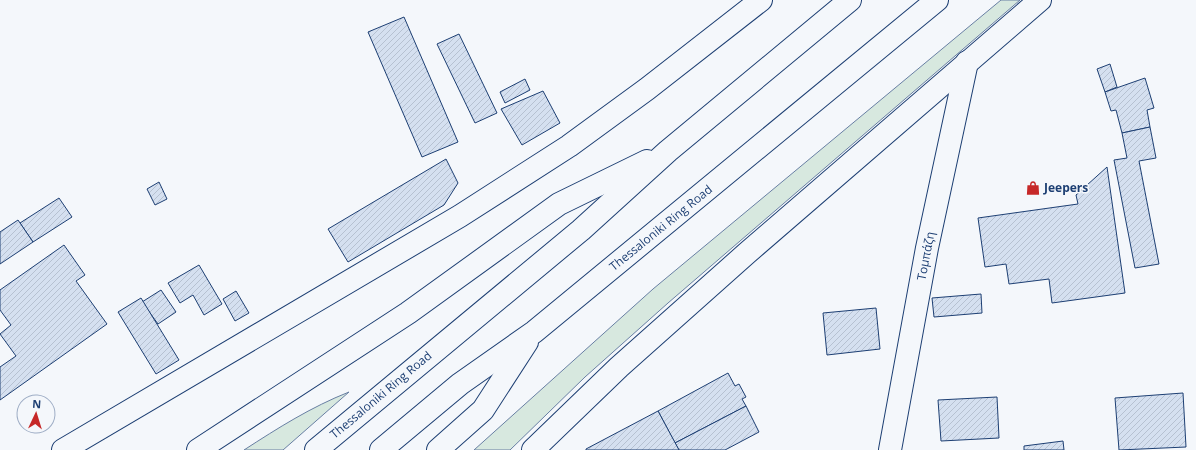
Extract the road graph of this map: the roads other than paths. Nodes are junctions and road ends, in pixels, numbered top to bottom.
1 (761, 0) edge
2 (850, 0) edge
3 (937, 0) edge
4 (1040, 0) edge
5 (967, 62) junction
6 (668, 151) junction
7 (534, 332) junction
8 (63, 450) edge
9 (198, 450) edge
10 (316, 450) edge
11 (381, 450) edge
12 (438, 450) edge
13 (533, 450) edge
14 (890, 450) edge

1 - 8 main road
2 - 6 main road, Thessaloniki Ring Road
3 - 7 main road, Thessaloniki Ring Road
4 - 5 main road
5 - 13 main road
5 - 14 main road, Τομπάζη
6 - 9 main road
6 - 10 main road, Thessaloniki Ring Road
7 - 11 main road, Thessaloniki Ring Road
7 - 12 main road

